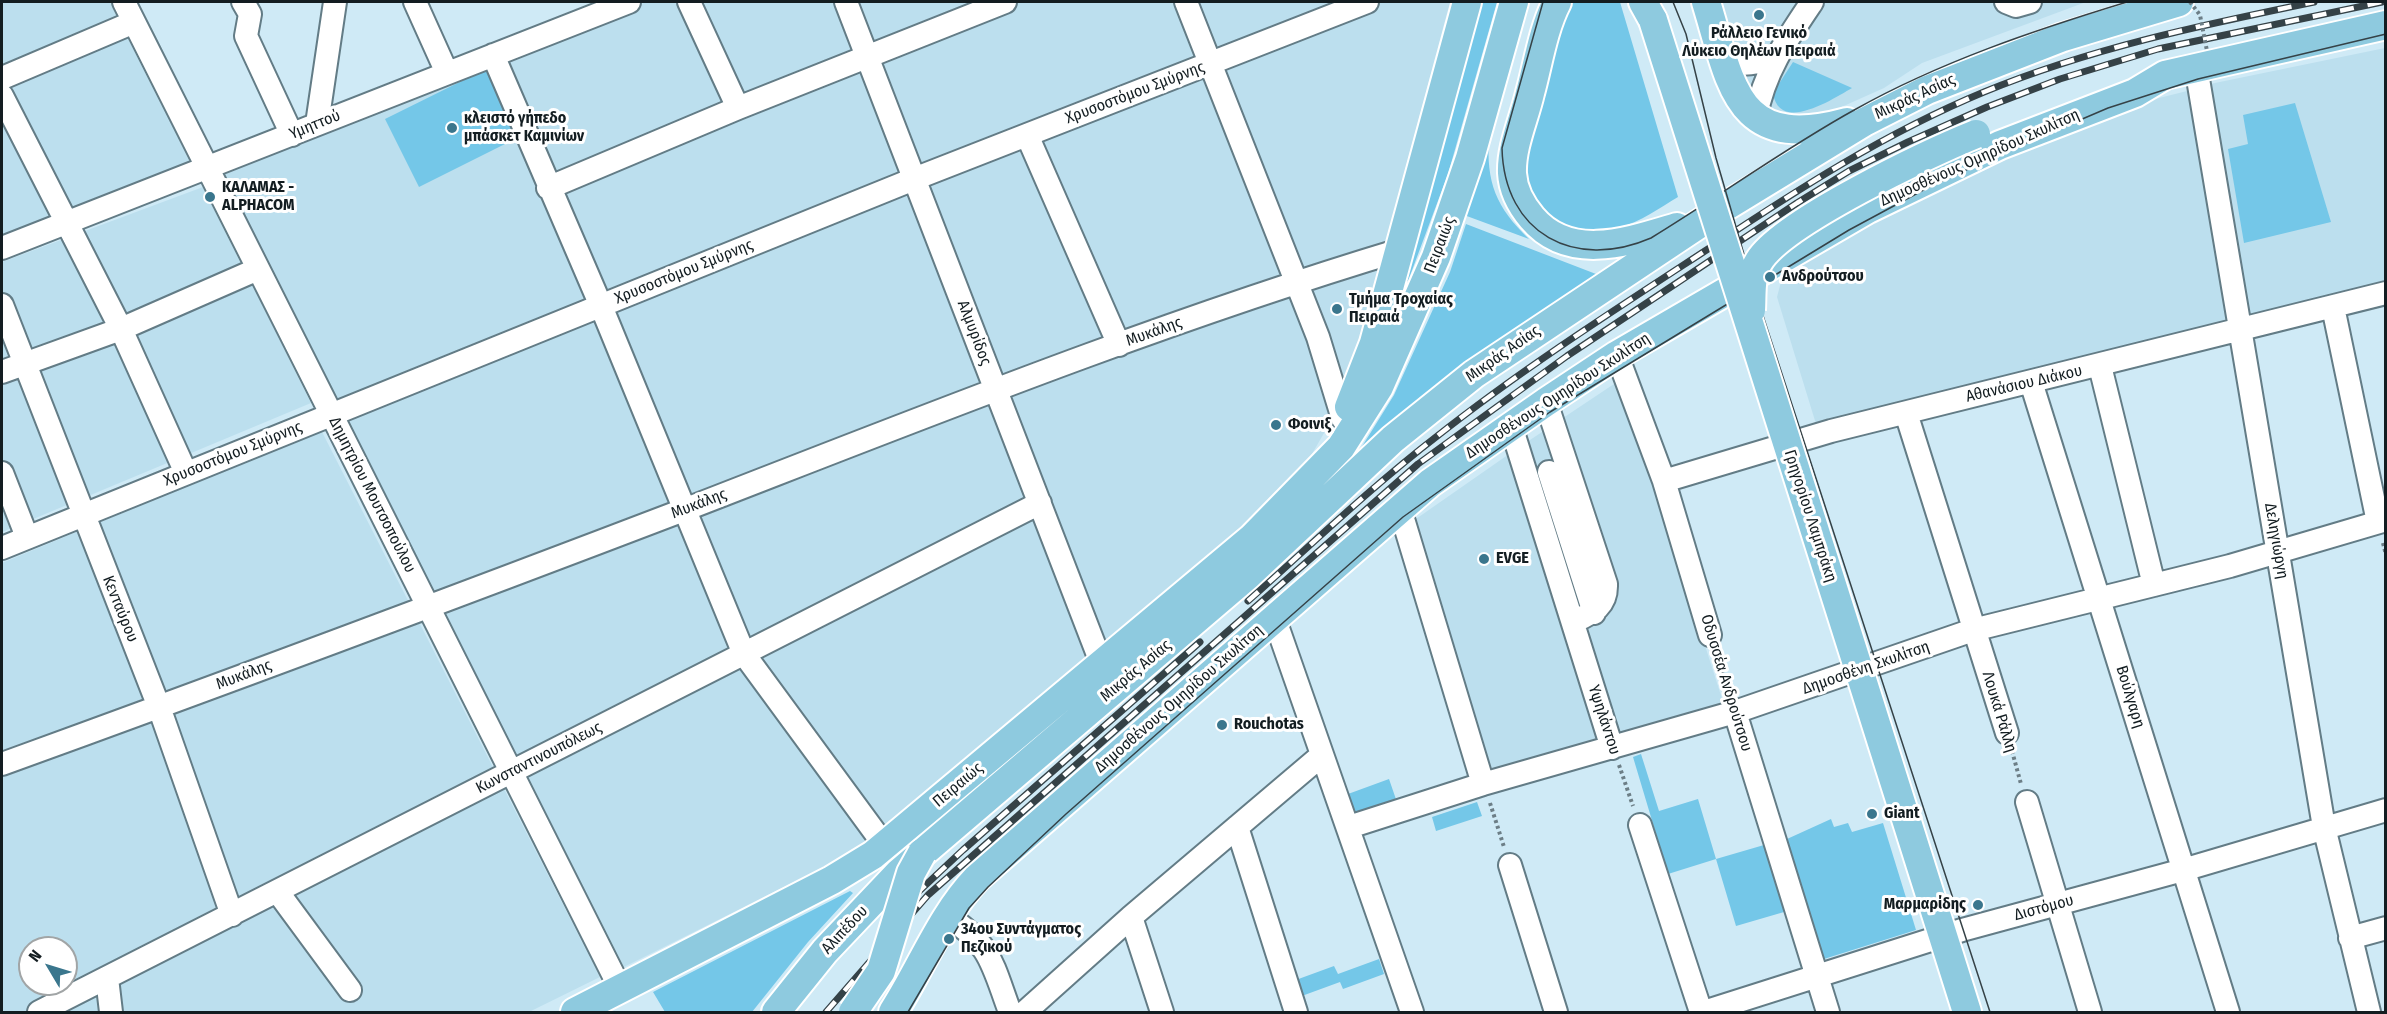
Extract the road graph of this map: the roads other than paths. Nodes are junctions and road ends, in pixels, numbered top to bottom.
1 (124, 2) edge
2 (243, 2) edge
3 (335, 2) edge
4 (415, 2) edge
5 (629, 2) edge
6 (689, 2) edge
7 (846, 2) edge
8 (1005, 2) edge
9 (1186, 2) edge
10 (1368, 2) edge
11 (1467, 2) edge
12 (1514, 2) edge
13 (1557, 2) edge
14 (1706, 2) edge
15 (1812, 2) edge
16 (2006, 2) edge
17 (2030, 2) edge
18 (2179, 2) edge
19 (1650, 8) edge
20 (134, 22) junction
21 (2385, 25) edge
22 (493, 55) junction
23 (1776, 56) junction
24 (867, 57) junction
25 (2201, 59) junction
26 (1724, 60) junction
27 (1211, 64) junction
28 (447, 73) junction
29 (2165, 75) junction
30 (2, 78) edge
31 (2, 96) edge
32 (738, 108) junction
33 (1890, 108) junction
34 (1756, 116) junction
35 (317, 124) junction
36 (292, 135) junction
37 (1027, 135) junction
38 (208, 168) junction
39 (914, 179) junction
40 (548, 188) junction
41 (1710, 216) junction
42 (67, 222) junction
43 (2, 248) edge
44 (1400, 250) junction
45 (258, 269) junction
46 (1297, 281) junction
47 (2385, 293) edge
48 (2, 305) edge
49 (601, 306) junction
50 (2332, 307) junction
51 (1750, 327) junction
52 (121, 329) junction
53 (2239, 331) junction
54 (1119, 345) junction
55 (1617, 355) junction
56 (25, 363) junction
57 (2100, 366) junction
58 (2, 372) edge
59 (2031, 382) junction
60 (995, 389) junction
61 (1546, 402) junction
62 (1906, 413) junction
63 (332, 415) junction
64 (1343, 419) junction
65 (1510, 426) junction
66 (1549, 472) dead end
67 (2, 473) edge
68 (186, 473) junction
69 (1664, 481) junction
70 (1297, 494) junction
71 (1040, 503) junction
72 (686, 509) junction
73 (1400, 509) junction
74 (82, 515) junction
75 (2382, 521) edge
76 (27, 537) junction
77 (2, 548) edge
78 (2277, 552) junction
79 (2154, 585) junction
80 (2099, 597) junction
81 (427, 605) junction
82 (1274, 617) junction
83 (1583, 617) junction
84 (1973, 630) junction
85 (1710, 635) road end
86 (744, 654) junction
87 (1102, 665) junction
88 (1859, 670) junction
89 (159, 707) junction
90 (1735, 712) junction
91 (2007, 733) road end
92 (1612, 748) junction
93 (1322, 755) junction
94 (2, 764) edge
95 (511, 772) junction
96 (1483, 784) junction
97 (2026, 802) road end
98 (2385, 810) edge
99 (1640, 825) road end
100 (1349, 826) junction
101 (1238, 827) junction
102 (2324, 827) junction
103 (885, 846) junction
104 (922, 853) junction
105 (1510, 865) road end
106 (2183, 870) junction
107 (277, 891) junction
108 (2057, 904) junction
109 (232, 915) junction
110 (946, 915) junction
111 (1131, 917) junction
112 (2385, 928) edge
113 (1943, 936) junction
114 (2350, 938) junction
115 (1816, 976) junction
116 (107, 978) junction
117 (620, 988) junction
118 (350, 990) dead end
119 (39, 1012) edge
120 (111, 1012) edge
121 (575, 1012) edge
122 (776, 1012) edge
123 (854, 1012) edge
124 (893, 1012) edge
125 (1010, 1012) edge
126 (1025, 1012) edge
127 (1162, 1012) edge
128 (1296, 1012) edge
129 (1412, 1012) edge
130 (1556, 1012) edge
131 (1702, 1012) edge
132 (1828, 1012) edge
133 (1967, 1012) edge
134 (2090, 1012) edge
135 (2228, 1012) edge
136 (2369, 1012) edge

1 - 20 street, Δημητρίου Μουτσοπούλου
2 - 36 street
3 - 35 street
4 - 28 street
5 - 22 street, Υμηττού
6 - 32 street
7 - 24 street, Αλμυρίδος
8 - 24 street
9 - 27 street
10 - 27 street, Χρυσοστόμου Σμύρνης
11 - 44 main road, Πειραιώς
12 - 70 main road, Πειραιώς
13 - 41 main road
14 - 26 main road
15 - 23 street
16 - 17 street
18 - 33 main road, Μικράς Ασίας
19 - 51 main road, Γρηγορίου Λαμπράκη, bridge
20 - 30 street
20 - 38 street, Δημητρίου Μουτσοπούλου
21 - 25 main road, Δημοσθένους Ομηρίδου Σκυλίτση
22 - 28 street, Υμηττού
22 - 40 street
23 - 26 street
23 - 34 street
24 - 32 street
24 - 39 street, Αλμυρίδος
25 - 29 main road, Δημοσθένους Ομηρίδου Σκυλίτση
25 - 53 street, Δεληγιώργη
26 - 34 main road
27 - 37 street, Χρυσοστόμου Σμύρνης
27 - 46 street
28 - 35 street, Υμηττού
29 - 51 main road, bridge
29 - 55 main road, Δημοσθένους Ομηρίδου Σκυλίτση
31 - 42 street
32 - 40 street
33 - 34 main road
33 - 41 main road, Μικράς Ασίας
35 - 36 street, Υμηττού
36 - 38 street, Υμηττού
37 - 39 street, Χρυσοστόμου Σμύρνης
37 - 54 street
38 - 42 street, Υμηττού
38 - 45 street, Δημητρίου Μουτσοπούλου
39 - 49 street, Χρυσοστόμου Σμύρνης
39 - 60 street, Αλμυρίδος
40 - 49 street
41 - 104 main road, Μικράς Ασίας
42 - 43 street, Υμηττού
42 - 52 street
44 - 46 street, Μυκάλης
44 - 64 main road, Πειραιώς
45 - 52 street
45 - 63 street, Δημητρίου Μουτσοπούλου
46 - 54 street, Μυκάλης
46 - 64 street
47 - 50 street, Αθανάσιου Διάκου
48 - 56 street, Κενταύρου
49 - 63 street, Χρυσοστόμου Σμύρνης
49 - 72 street
50 - 53 street, Αθανάσιου Διάκου
50 - 75 street
51 - 88 main road, Γρηγορίου Λαμπράκη, bridge
52 - 56 street
52 - 68 street
53 - 57 street, Αθανάσιου Διάκου
53 - 78 street, Δεληγιώργη
54 - 60 street, Μυκάλης
55 - 61 main road, Δημοσθένους Ομηρίδου Σκυλίτση
55 - 69 street, Οδυσσέα Ανδρούτσου
56 - 58 street
56 - 74 street, Κενταύρου
57 - 59 street, Αθανάσιου Διάκου
57 - 79 street
59 - 62 street, Αθανάσιου Διάκου
59 - 80 street, Βούλγαρη
60 - 71 street, Αλμυρίδος
60 - 72 street, Μυκάλης
61 - 65 main road, Δημοσθένους Ομηρίδου Σκυλίτση
61 - 83 street
62 - 69 street, Αθανάσιου Διάκου
62 - 84 street, Λουκά Ράλλη
63 - 68 street, Χρυσοστόμου Σμύρνης
63 - 81 street, Δημητρίου Μουτσοπούλου
64 - 70 main road, Πειραιώς
65 - 73 main road, Δημοσθένους Ομηρίδου Σκυλίτση
65 - 83 street, Υψηλάντου
66 - 83 street
67 - 76 street
68 - 74 street, Χρυσοστόμου Σμύρνης
69 - 85 street, Οδυσσέα Ανδρούτσου
70 - 87 main road, Πειραιώς
71 - 86 street, Κωνσταντινουπόλεως
71 - 87 street, Αλμυρίδος
72 - 81 street, Μυκάλης
72 - 86 street
73 - 82 main road, Δημοσθένους Ομηρίδου Σκυλίτση
73 - 96 street
74 - 76 street, Χρυσοστόμου Σμύρνης
74 - 89 street, Κενταύρου
75 - 78 street, Δημοσθένη Σκυλίτση
76 - 77 street, Χρυσοστόμου Σμύρνης
78 - 79 street, Δημοσθένη Σκυλίτση
78 - 102 street, Δεληγιώργη
79 - 80 street, Δημοσθένη Σκυλίτση
80 - 84 street, Δημοσθένη Σκυλίτση
80 - 106 street, Βούλγαρη
81 - 89 street, Μυκάλης
81 - 95 street, Δημητρίου Μουτσοπούλου
82 - 93 street
82 - 110 main road, Δημοσθένους Ομηρίδου Σκυλίτση
83 - 92 street, Υψηλάντου
84 - 88 street, Δημοσθένη Σκυλίτση
84 - 91 street, Λουκά Ράλλη
86 - 95 street, Κωνσταντινουπόλεως
86 - 103 street
87 - 103 main road, Πειραιώς
88 - 90 street, Δημοσθένη Σκυλίτση
88 - 113 main road, Γρηγορίου Λαμπράκη
89 - 94 street, Μυκάλης
89 - 109 street, Κενταύρου
90 - 92 street, Δημοσθένη Σκυλίτση
90 - 115 street, Οδυσσέα Ανδρούτσου
92 - 96 street, Δημοσθένη Σκυλίτση
93 - 100 street
93 - 101 street
95 - 107 street, Κωνσταντινουπόλεως
95 - 117 street, Δημητρίου Μουτσοπούλου
96 - 100 street, Δημοσθένη Σκυλίτση
97 - 108 street
98 - 102 street, Διστόμου
99 - 131 street
100 - 129 street
101 - 111 street
101 - 128 street
102 - 106 street, Διστόμου
102 - 114 street, Δεληγιώργη
103 - 117 main road, Πειραιώς
104 - 122 main road, Αλιπέδου, bridge
104 - 123 main road, bridge
105 - 130 street
106 - 108 street, Διστόμου
106 - 135 street, Βούλγαρη
107 - 109 street, Κωνσταντινουπόλεως
107 - 118 street
108 - 113 street, Διστόμου
108 - 134 street
109 - 116 street, Κωνσταντινουπόλεως
110 - 124 main road, Δημοσθένους Ομηρίδου Σκυλίτση
110 - 125 street
111 - 126 street
111 - 127 street
112 - 114 street
113 - 115 street, Διστόμου
113 - 133 main road, Γρηγορίου Λαμπράκη
114 - 136 street, Δεληγιώργη
115 - 131 street, Διστόμου
115 - 132 street, Οδυσσέα Ανδρούτσου
116 - 119 street, Κωνσταντινουπόλεως
116 - 120 street
117 - 121 main road, Πειραιώς

